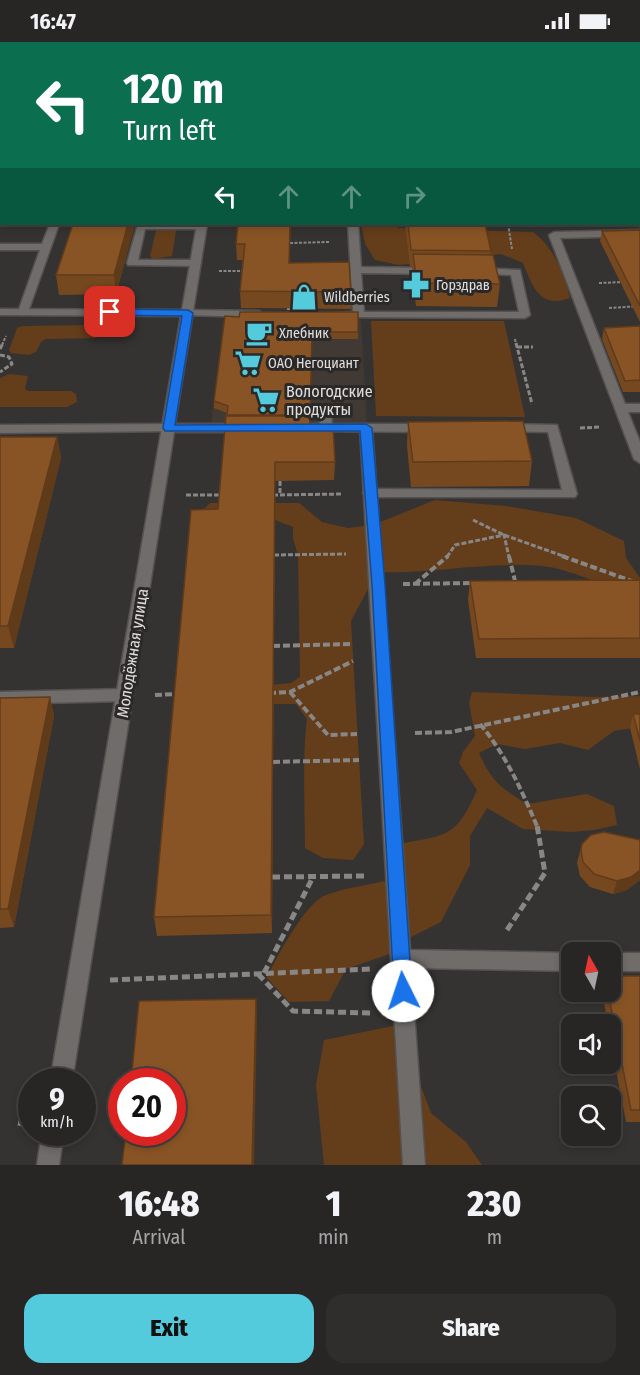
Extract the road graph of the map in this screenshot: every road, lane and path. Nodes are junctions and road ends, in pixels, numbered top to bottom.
1 (54, 225) edge
2 (202, 225) edge
3 (353, 225) edge
4 (410, 226) edge
5 (478, 226) edge
6 (625, 228) edge
7 (640, 233) edge
8 (554, 235) junction
9 (354, 242) junction
10 (290, 243) edge
11 (0, 247) edge
12 (46, 247) junction
13 (203, 267) junction
14 (356, 270) junction
15 (254, 271) edge
16 (439, 271) edge
17 (463, 271) edge
18 (287, 309) edge
19 (0, 312) edge
20 (23, 312) junction
21 (188, 313) junction
22 (276, 314) edge
23 (310, 314) joint
24 (358, 315) junction
25 (509, 315) junction
26 (533, 346) dead end
27 (517, 347) junction
28 (0, 355) edge
29 (0, 372) edge
30 (621, 408) junction
31 (640, 408) edge
32 (325, 409) dead end
33 (628, 427) junction
34 (169, 428) junction
35 (260, 428) edge
36 (304, 428) edge
37 (326, 428) junction
38 (366, 428) junction
39 (446, 428) edge
40 (492, 428) edge
41 (538, 428) junction
42 (553, 428) junction
43 (0, 429) edge
44 (640, 459) edge
45 (280, 481) edge
46 (370, 494) junction
47 (426, 494) junction
48 (158, 495) junction
49 (234, 495) edge
50 (268, 495) edge
51 (280, 495) junction
52 (504, 536) junction
53 (374, 554) junction
54 (274, 555) edge
55 (623, 578) junction
56 (482, 582) edge
57 (505, 582) edge
58 (516, 582) junction
59 (415, 584) junction
60 (640, 584) edge
61 (378, 585) junction
62 (626, 590) edge
63 (518, 591) edge
64 (273, 646) edge
65 (380, 646) junction
66 (290, 692) junction
67 (640, 692) edge
68 (268, 693) edge
69 (180, 694) edge
70 (125, 695) junction
71 (148, 695) dead end
72 (0, 698) edge
73 (480, 724) junction
74 (386, 734) junction
75 (388, 758) junction
76 (273, 762) edge
77 (396, 875) junction
78 (272, 877) edge
79 (313, 877) junction
80 (469, 961) junction
81 (561, 962) edge
82 (621, 962) edge
83 (640, 962) edge
84 (401, 964) junction
85 (261, 973) junction
86 (106, 980) dead end
87 (405, 1014) junction
88 (63, 1068) edge
89 (51, 1146) edge
90 (48, 1165) edge
91 (414, 1165) edge

1 - 12 street
2 - 13 street, Молодёжная улица
2 - 13 street
3 - 4 path
3 - 9 street
5 - 8 path
6 - 7 street
6 - 8 street
8 - 30 street
9 - 10 path
9 - 14 street
11 - 12 street
12 - 20 street
13 - 15 path
13 - 21 street, Молодёжная улица
14 - 16 street
14 - 24 street
17 - 25 street
18 - 23 path
19 - 20 street
20 - 21 street
21 - 22 street
21 - 34 street, Молодёжная улица
23 - 24 street
24 - 25 street
25 - 27 path
26 - 27 path
27 - 41 path
28 - 29 path
30 - 31 street
30 - 33 street
32 - 37 street
33 - 42 path
33 - 44 street
34 - 35 street
34 - 43 street
34 - 48 street, Молодёжная улица
36 - 37 street
37 - 38 street
38 - 39 street
38 - 46 street
40 - 41 street
41 - 42 street
42 - 47 street
45 - 51 path
46 - 47 street
46 - 51 path
46 - 53 street
47 - 52 path
48 - 49 path
48 - 70 street, Молодёжная улица
50 - 51 path
52 - 55 path
52 - 58 path
52 - 59 path
53 - 54 path
53 - 61 street
55 - 60 path
55 - 62 path
56 - 59 path
57 - 58 path
58 - 63 path
59 - 61 path
61 - 65 street
64 - 65 path
65 - 66 path
65 - 74 street
66 - 68 path
66 - 74 path
67 - 73 path
69 - 71 path
70 - 72 street
70 - 88 street, Молодёжная улица
73 - 74 path
73 - 80 path
74 - 75 street
75 - 76 path
75 - 77 street
77 - 79 path
77 - 84 street
78 - 79 path
79 - 85 path
80 - 81 street
80 - 84 street
82 - 83 street
84 - 85 path
84 - 87 street
85 - 86 path
85 - 87 path
87 - 91 street
89 - 90 street

